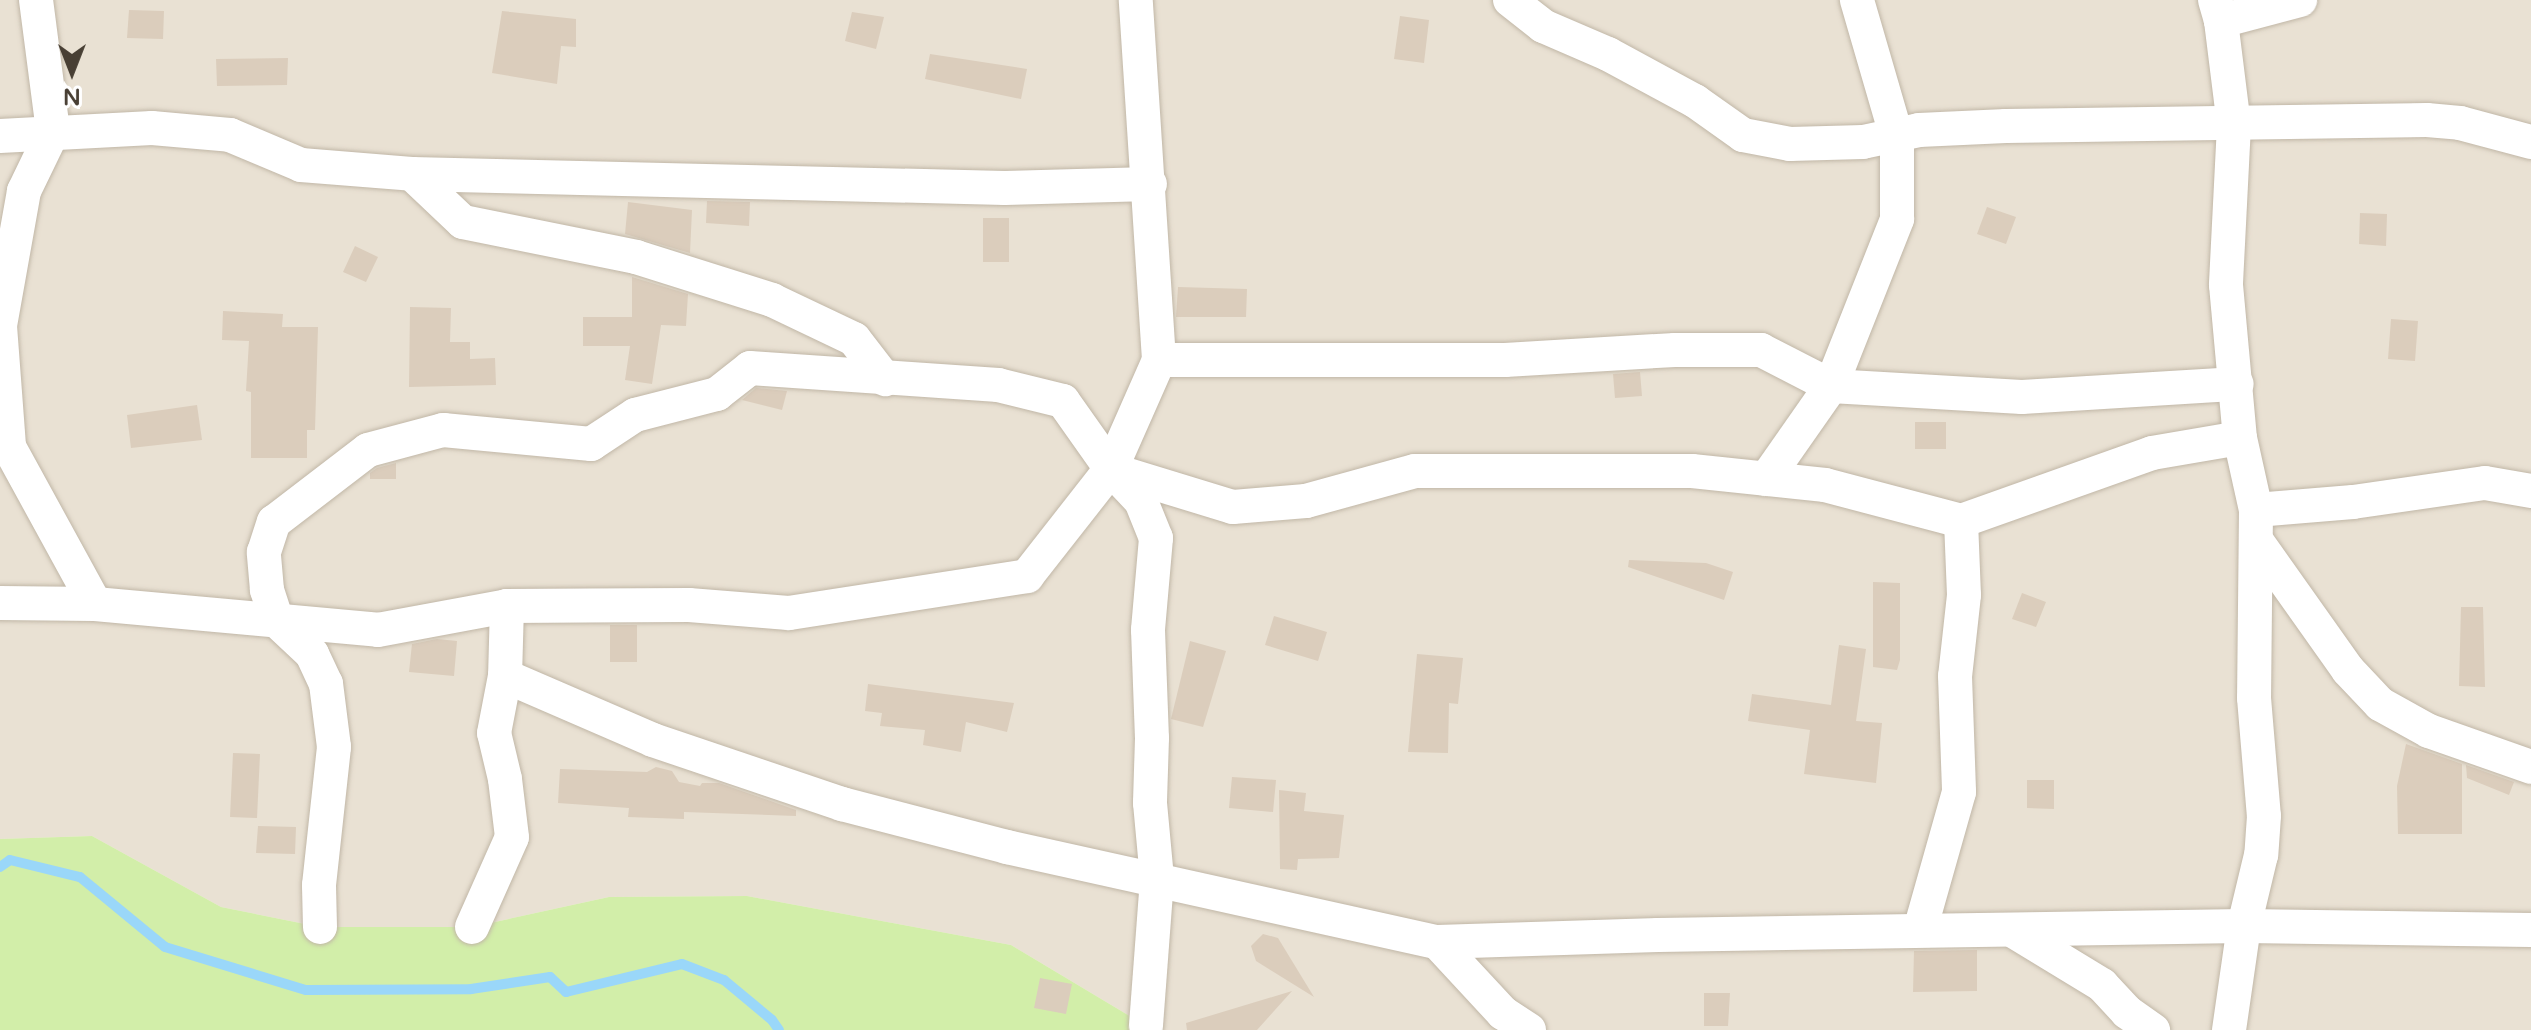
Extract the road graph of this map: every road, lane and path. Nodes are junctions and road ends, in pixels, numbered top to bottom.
1 (36, 0) edge
2 (1136, 0) edge
3 (1510, 0) edge
4 (1857, 0) edge
5 (2300, 0) edge
6 (2216, 6) edge
7 (2234, 125) junction
8 (53, 131) junction
9 (0, 136) edge
10 (1897, 138) junction
11 (2531, 142) edge
12 (412, 174) junction
13 (1150, 184) junction
14 (1159, 360) junction
15 (885, 379) junction
16 (2237, 384) junction
17 (1831, 386) junction
18 (2240, 438) junction
19 (1111, 469) junction
20 (1766, 479) junction
21 (2531, 491) edge
22 (1961, 521) junction
23 (2256, 525) junction
24 (0, 603) edge
25 (95, 604) junction
26 (507, 606) junction
27 (277, 621) junction
28 (505, 676) junction
29 (2531, 767) edge
30 (1157, 879) junction
31 (2244, 926) junction
32 (320, 927) dead end
33 (472, 927) dead end
34 (1920, 930) junction
35 (2011, 930) junction
36 (2531, 930) edge
37 (1437, 942) junction
38 (1146, 1026) dead end
39 (1529, 1030) edge
40 (2153, 1030) edge
41 (2229, 1030) edge

1 - 8 street
2 - 13 street
3 - 10 street
4 - 10 street
5 - 6 street
6 - 7 street
7 - 10 street
7 - 11 street
7 - 16 street
8 - 9 street
8 - 12 street
8 - 25 street
10 - 17 street
12 - 13 street
12 - 15 street
13 - 14 street
14 - 17 street
14 - 19 street
15 - 19 street
15 - 27 street
16 - 17 street
16 - 18 street
17 - 20 street
18 - 22 street
18 - 23 street
19 - 20 street
19 - 26 street
19 - 30 street
20 - 22 street
21 - 23 street
22 - 34 street
23 - 29 street
23 - 31 street
24 - 25 street
25 - 27 street
26 - 27 street
26 - 28 street
27 - 32 street
28 - 30 street
28 - 33 street
30 - 37 street
30 - 38 street
31 - 35 street
31 - 36 street
31 - 41 street
34 - 35 street
34 - 37 street
35 - 40 street
37 - 39 street

